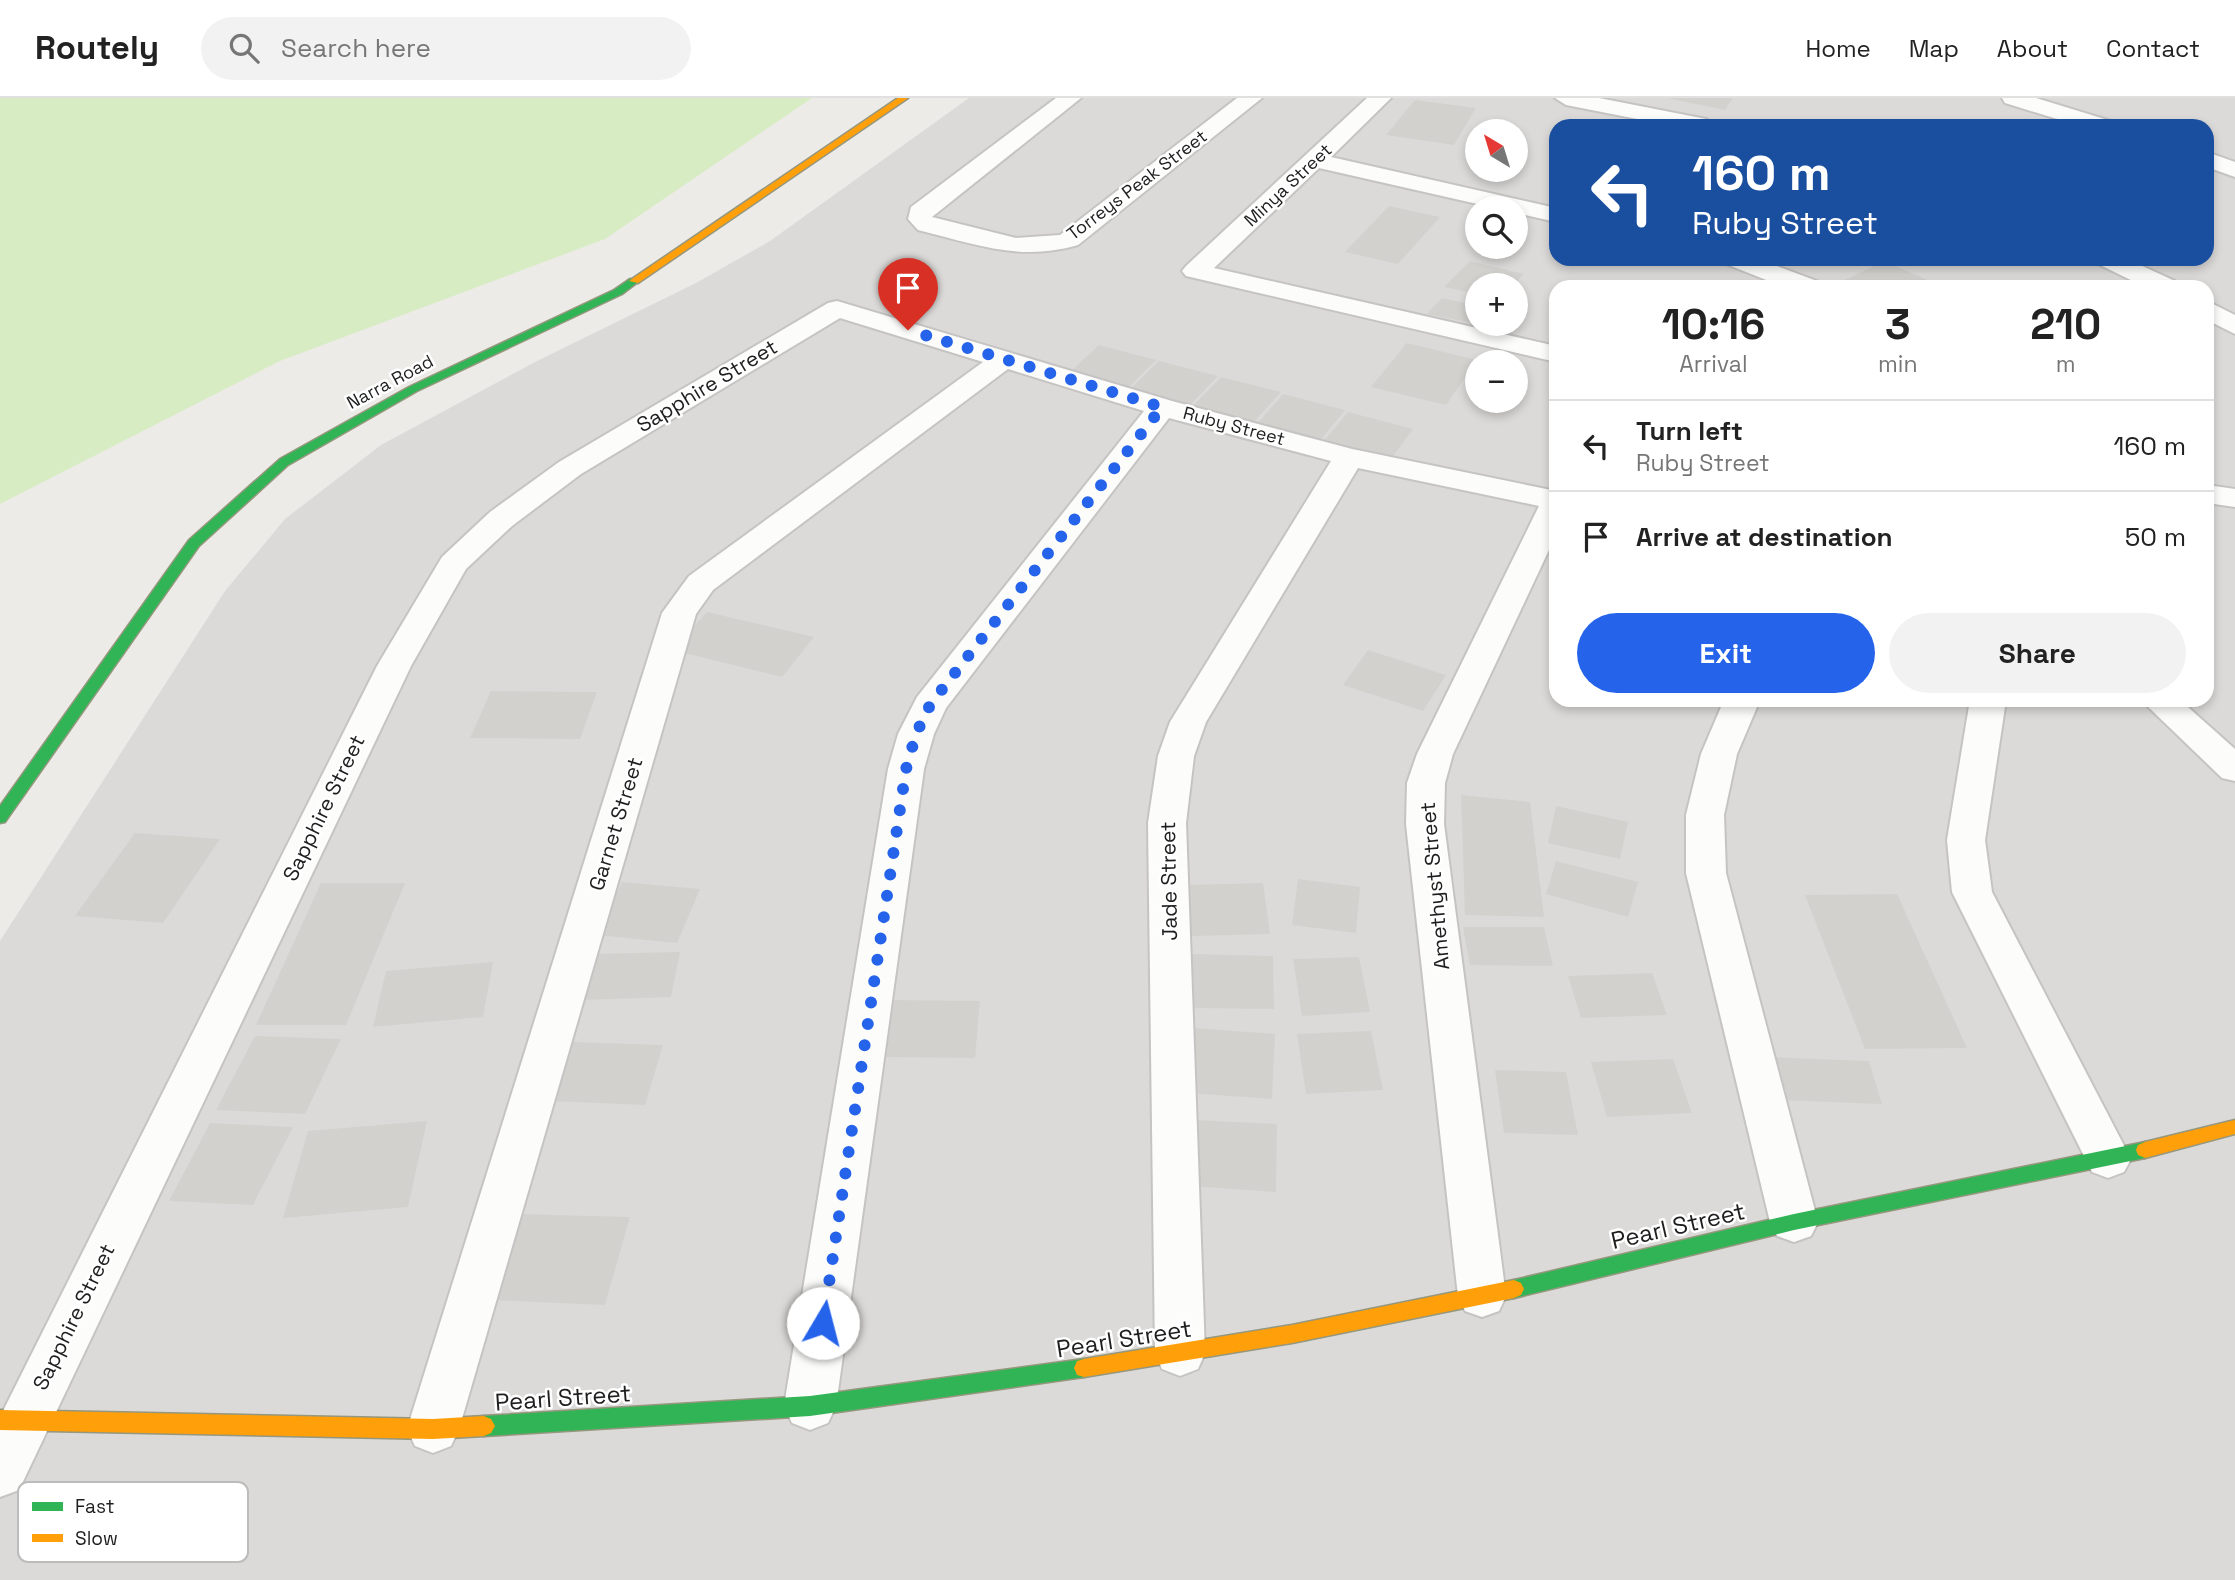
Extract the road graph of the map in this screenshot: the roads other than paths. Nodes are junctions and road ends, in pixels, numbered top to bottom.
1 (904, 98) edge
2 (1070, 98) edge
3 (1251, 98) edge
4 (1380, 98) edge
5 (1566, 98) edge
6 (2013, 98) edge
7 (1671, 119) edge
8 (2080, 119) edge
9 (1315, 160) junction
10 (2214, 162) edge
11 (2235, 170) edge
12 (1549, 213) edge
13 (1753, 266) edge
14 (2122, 266) edge
15 (1790, 280) edge
16 (2152, 280) edge
17 (837, 309) joint
18 (2214, 313) edge
19 (2235, 326) edge
20 (1549, 352) edge
21 (1003, 360) junction
22 (1162, 407) junction
23 (1349, 457) junction
24 (2214, 495) edge
25 (2235, 498) edge
26 (1549, 500) edge
27 (1549, 516) edge
28 (1739, 707) edge
29 (1987, 707) edge
30 (2167, 707) edge
31 (2235, 769) edge
32 (0, 818) edge
33 (2235, 1127) edge
34 (2108, 1159) junction
35 (1794, 1222) junction
36 (1482, 1296) junction
37 (1180, 1353) junction
38 (810, 1406) junction
39 (12, 1420) edge
40 (433, 1429) junction
41 (0, 1472) edge

1 - 32 street, Narra Road
2 - 3 street, Torreys Peak Street
4 - 9 street, Minya Street
5 - 7 street
6 - 8 street
9 - 12 street
9 - 20 street, Minya Street
10 - 11 street
13 - 15 street
14 - 16 street
17 - 21 street, Ruby Street
17 - 39 street, Sapphire Street
18 - 19 street
21 - 22 street, Ruby Street
21 - 40 street, Garnet Street
22 - 23 street, Ruby Street
22 - 38 street
23 - 26 street, Ruby Street
23 - 37 street, Jade Street
24 - 25 street
27 - 36 street, Amethyst Street
28 - 35 street
29 - 34 street
30 - 31 street
33 - 34 street, Pearl Street
34 - 35 street, Pearl Street
35 - 36 street, Pearl Street
36 - 37 street, Pearl Street
37 - 38 street, Pearl Street
38 - 40 street, Pearl Street
39 - 40 street, Pearl Street
39 - 41 street, Sapphire Street

